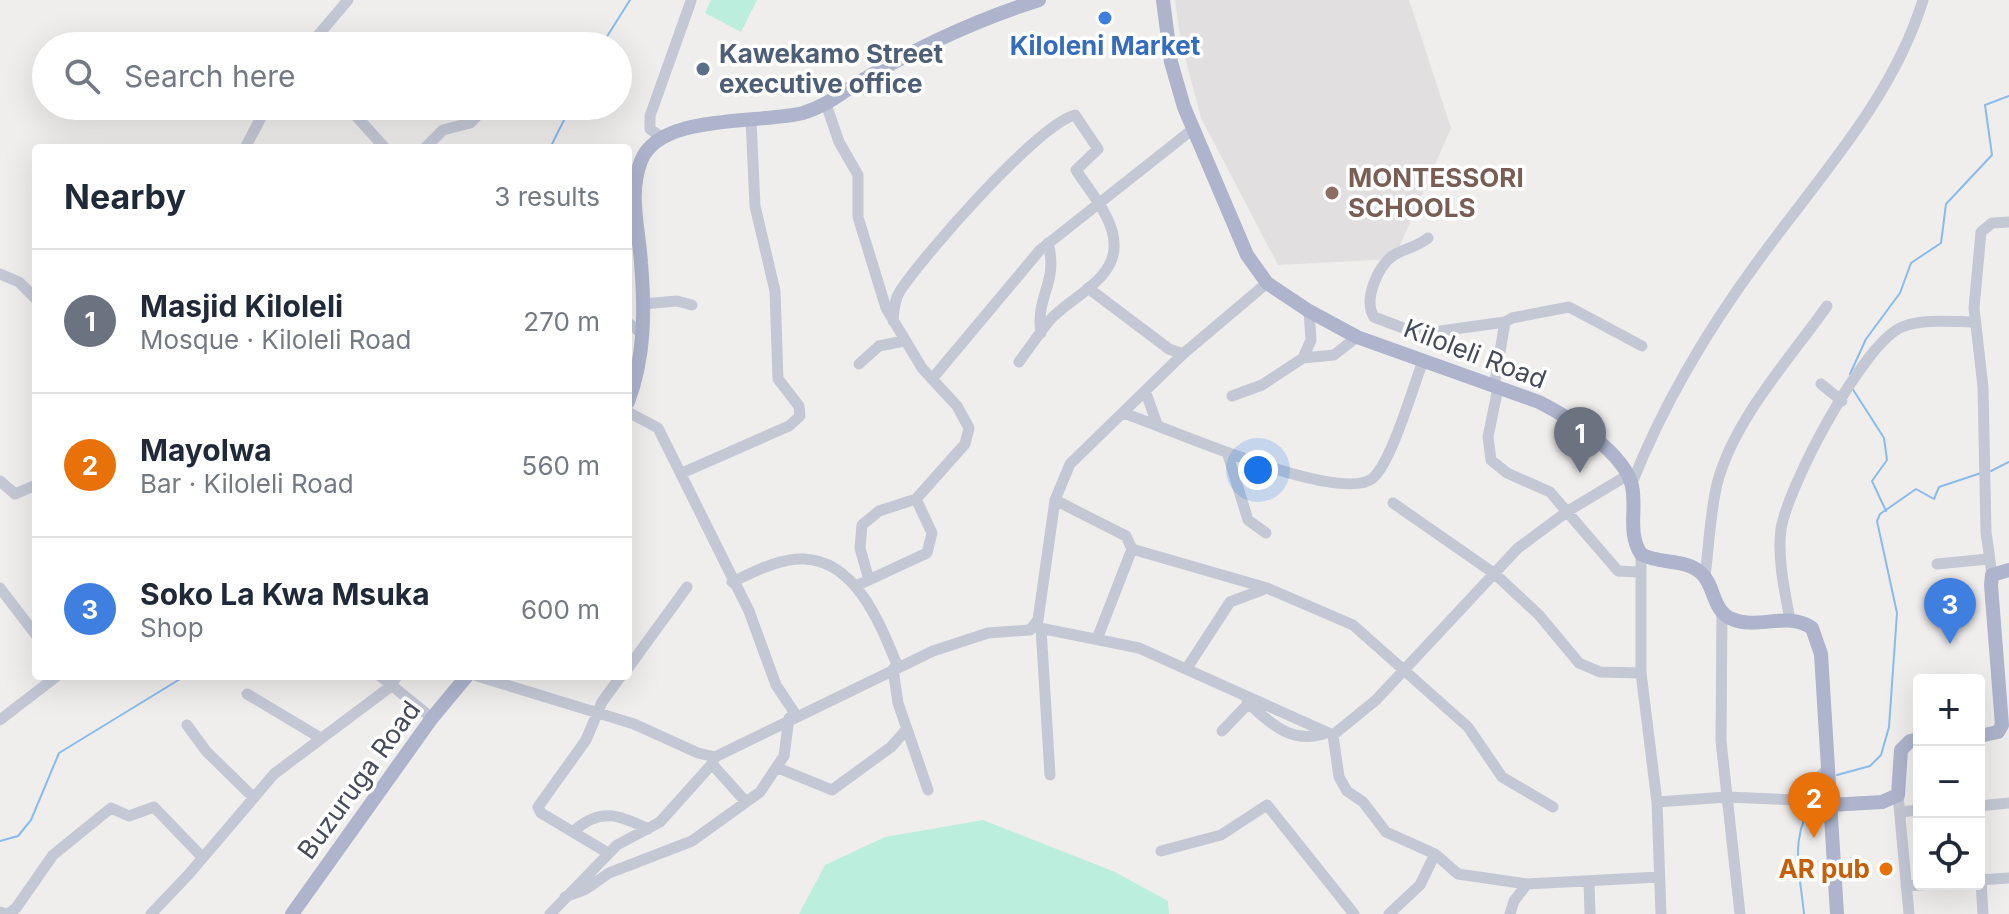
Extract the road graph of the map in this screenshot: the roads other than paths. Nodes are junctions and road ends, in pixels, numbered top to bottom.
1 (348, 0) edge
2 (1039, 0) edge
3 (1163, 0) edge
4 (1923, 0) edge
5 (691, 1) edge
6 (321, 32) edge
7 (826, 104) junction
8 (260, 120) edge
9 (360, 120) edge
10 (473, 120) edge
11 (751, 120) junction
12 (1193, 129) junction
13 (661, 137) junction
14 (247, 144) edge
15 (381, 144) edge
16 (429, 144) edge
17 (1100, 206) junction
18 (2009, 222) edge
19 (1428, 238) dead end
20 (1048, 243) junction
21 (0, 274) edge
22 (1267, 283) junction
23 (1088, 288) junction
24 (32, 295) edge
25 (643, 304) junction
26 (692, 305) dead end
27 (1827, 306) dead end
28 (1309, 311) junction
29 (893, 321) junction
30 (1505, 322) junction
31 (1975, 322) junction
32 (632, 326) edge
33 (1041, 333) junction
34 (643, 334) junction
35 (1357, 337) junction
36 (904, 341) junction
37 (1642, 346) dead end
38 (1183, 354) junction
39 (1303, 358) junction
40 (1423, 361) junction
41 (1019, 362) dead end
42 (859, 364) dead end
43 (932, 379) junction
44 (1821, 384) dead end
45 (1496, 387) junction
46 (632, 391) edge
47 (1146, 393) junction
48 (1232, 396) dead end
49 (1842, 401) junction
50 (1123, 413) junction
51 (632, 414) edge
52 (1157, 424) junction
53 (1228, 455) junction
54 (682, 473) junction
55 (1630, 479) junction
56 (0, 481) edge
57 (32, 487) edge
58 (916, 499) junction
59 (1055, 500) junction
60 (1393, 503) dead end
61 (1568, 511) junction
62 (1266, 533) dead end
63 (1132, 549) junction
64 (1641, 554) junction
65 (1988, 559) junction
66 (1937, 564) dead end
67 (2009, 570) edge
68 (1639, 572) junction
69 (1495, 574) junction
70 (1992, 575) junction
71 (1705, 576) junction
72 (732, 582) junction
73 (863, 583) junction
74 (687, 587) dead end
75 (0, 588) edge
76 (1267, 588) junction
77 (1722, 612) junction
78 (1790, 620) junction
79 (1038, 628) junction
80 (32, 630) edge
81 (1097, 639) junction
82 (632, 663) edge
83 (896, 668) junction
84 (1187, 668) junction
85 (1404, 670) junction
86 (1641, 673) junction
87 (52, 680) edge
88 (384, 680) edge
89 (394, 680) edge
90 (464, 680) edge
91 (490, 680) edge
92 (619, 680) edge
93 (390, 687) junction
94 (247, 694) dead end
95 (1244, 700) junction
96 (598, 713) junction
97 (793, 717) junction
98 (432, 718) junction
99 (0, 720) edge
100 (187, 725) dead end
101 (907, 729) junction
102 (1222, 731) dead end
103 (2004, 732) edge
104 (1329, 734) junction
105 (319, 737) junction
106 (1913, 740) edge
107 (714, 761) junction
108 (1829, 766) junction
109 (778, 768) junction
110 (1050, 775) dead end
111 (928, 790) dead end
112 (1898, 795) junction
113 (1727, 797) junction
114 (254, 798) junction
115 (746, 802) junction
116 (1657, 802) junction
117 (2009, 803) edge
118 (1830, 805) junction
119 (1985, 805) edge
120 (1553, 807) dead end
121 (1913, 811) edge
122 (1900, 812) junction
123 (648, 829) junction
124 (574, 831) junction
125 (613, 849) junction
126 (1161, 851) dead end
127 (1435, 854) junction
128 (202, 857) junction
129 (630, 864) junction
130 (1659, 877) junction
131 (2009, 878) edge
132 (1985, 880) edge
133 (1589, 883) junction
134 (1527, 884) junction
135 (1913, 885) edge
136 (1906, 886) junction
137 (1981, 890) edge
138 (565, 897) junction
139 (0, 912) edge
140 (151, 914) edge
141 (292, 914) edge
142 (550, 914) edge
143 (1354, 914) edge
144 (1389, 914) edge
145 (1510, 914) edge
146 (1590, 914) edge
147 (1661, 914) edge
148 (1740, 914) edge
149 (1837, 914) edge
150 (1909, 914) edge
151 (1983, 914) edge

1 - 6 street
2 - 7 main road
3 - 12 main road, Kiloleli Road
4 - 55 street
5 - 13 street
7 - 11 main road
7 - 29 street
8 - 14 street
9 - 15 street
10 - 16 street
11 - 13 main road
11 - 54 street
12 - 17 street
12 - 22 main road, Kiloleli Road
13 - 25 main road
17 - 20 street
17 - 23 street
17 - 29 street
18 - 31 street
19 - 30 street
20 - 33 street
20 - 43 street
21 - 24 street
22 - 28 main road, Kiloleli Road
22 - 38 street
23 - 33 street
23 - 38 street
25 - 26 street
25 - 34 main road
27 - 71 street
28 - 35 main road, Kiloleli Road
28 - 39 street
29 - 36 street
30 - 37 street
30 - 45 street
31 - 49 street
31 - 65 street
32 - 34 street
33 - 41 street
34 - 46 main road
35 - 39 street
35 - 40 main road, Kiloleli Road
36 - 42 street
36 - 43 street
38 - 47 street
39 - 48 street
40 - 45 main road, Kiloleli Road
40 - 53 street
43 - 58 street
44 - 49 street
45 - 55 main road, Kiloleli Road
45 - 61 street
47 - 50 street
47 - 52 street
49 - 78 street
50 - 52 street
50 - 59 street
51 - 54 street
52 - 53 street
53 - 62 street
54 - 72 street
55 - 61 street
55 - 64 main road
56 - 57 street
58 - 73 street
58 - 73 street
59 - 63 street
59 - 79 street
60 - 69 street
61 - 68 street
61 - 69 street
63 - 76 street
63 - 81 street
64 - 68 street
64 - 71 main road
65 - 66 street
65 - 70 street
67 - 70 main road
68 - 86 street
69 - 85 street
69 - 86 street
70 - 103 main road
71 - 77 main road
72 - 73 street
72 - 97 street
73 - 83 street
74 - 82 street
75 - 80 street
76 - 84 street
76 - 85 street
77 - 78 main road
77 - 113 street
78 - 108 main road
79 - 81 street
79 - 83 street
79 - 110 street
81 - 84 street
83 - 97 street
83 - 101 street
84 - 95 street
85 - 104 street
85 - 120 street
86 - 116 street
87 - 99 street
88 - 93 street
89 - 93 street
90 - 98 main road, Buzuruga Road
91 - 96 street
92 - 96 street
93 - 98 street
93 - 105 street
94 - 105 street
95 - 102 street
95 - 104 street
95 - 104 street
96 - 107 street
96 - 124 street
97 - 107 street
97 - 109 street
98 - 141 main road, Buzuruga Road
100 - 114 street
101 - 109 street
101 - 111 street
104 - 127 street
105 - 114 street
106 - 112 main road
107 - 115 street
107 - 123 street
108 - 113 street
108 - 118 main road
109 - 115 street
112 - 118 main road
112 - 122 street
113 - 116 street
113 - 148 street
114 - 128 street
115 - 129 street
116 - 130 street
117 - 119 street
118 - 149 main road
121 - 122 street
122 - 136 street
123 - 124 street
123 - 125 street
124 - 125 street
125 - 129 street
125 - 138 street
126 - 143 street
127 - 134 street
127 - 144 street
128 - 139 street
128 - 140 street
129 - 138 street
130 - 133 street
130 - 147 street
131 - 132 street
133 - 134 street
133 - 146 street
134 - 145 street
135 - 136 street
136 - 150 street
137 - 151 street
138 - 142 street

